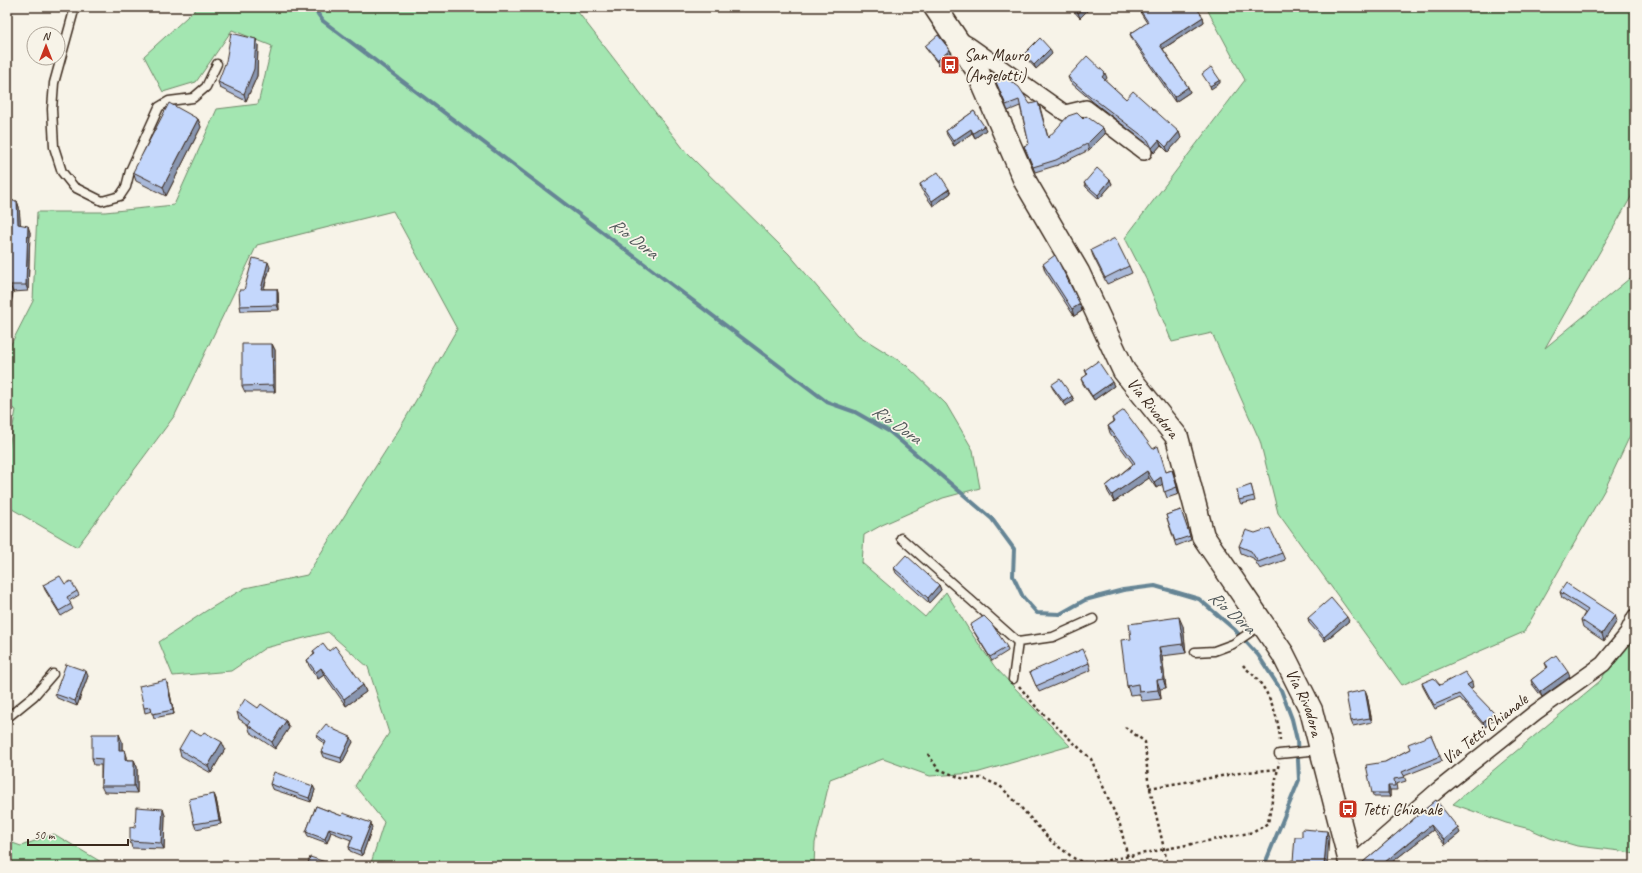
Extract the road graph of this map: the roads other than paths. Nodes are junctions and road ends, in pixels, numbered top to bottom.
1 (75, 7) edge
2 (935, 7) edge
3 (955, 38) junction
4 (217, 64) dead end
5 (1144, 152) dead end
6 (901, 538) dead end
7 (1635, 617) edge
8 (1093, 619) dead end
9 (1255, 629) junction
10 (1018, 642) junction
11 (1195, 652) dead end
12 (53, 674) dead end
13 (1013, 679) road end
14 (7, 718) edge
15 (1312, 750) junction
16 (1279, 754) road end
17 (1351, 866) edge

1 - 4 lane
2 - 3 street, Via Rivodora
3 - 5 street
3 - 9 street, Via Rivodora
6 - 10 lane
7 - 17 street, Via Tetti Chianale
8 - 10 lane
9 - 11 lane
9 - 15 street, Via Rivodora
10 - 13 lane
12 - 14 lane
15 - 16 lane
15 - 17 street, Via Rivodora

